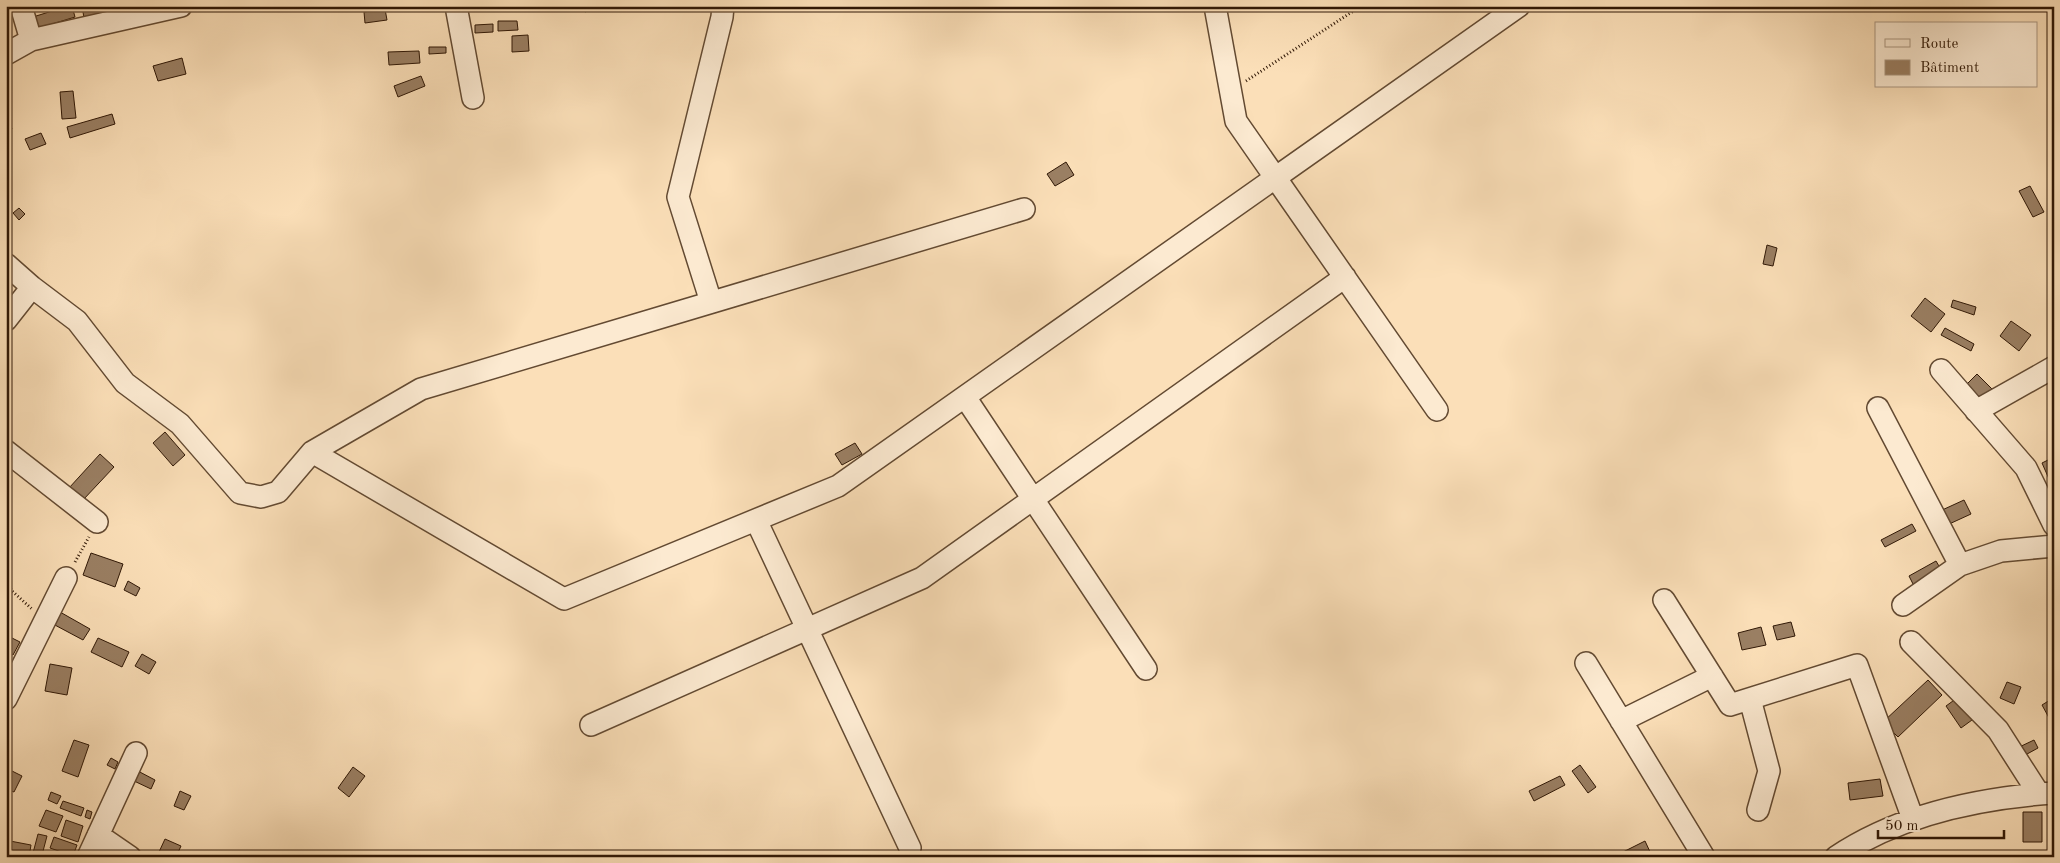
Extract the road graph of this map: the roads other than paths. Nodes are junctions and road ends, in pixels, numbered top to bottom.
1 (21, 6) edge
2 (181, 6) edge
3 (456, 6) edge
4 (722, 6) edge
5 (1215, 6) edge
6 (1519, 6) edge
7 (31, 40) junction
8 (6, 54) edge
9 (473, 98) dead end
10 (1276, 178) junction
11 (1024, 209) dead end
12 (6, 264) edge
13 (1345, 277) junction
14 (32, 287) junction
15 (711, 302) junction
16 (6, 320) edge
17 (2054, 367) edge
18 (1940, 370) dead end
19 (965, 397) junction
20 (1878, 408) dead end
21 (1437, 410) dead end
22 (1976, 411) junction
23 (6, 451) edge
24 (312, 452) junction
25 (1033, 499) junction
26 (756, 520) junction
27 (97, 522) road end
28 (2054, 525) edge
29 (2054, 546) edge
30 (1960, 565) junction
31 (66, 578) road end
32 (1664, 600) dead end
33 (1904, 604) dead end
34 (807, 630) junction
35 (1911, 642) dead end
36 (1586, 663) dead end
37 (1146, 669) dead end
38 (1712, 676) junction
39 (6, 699) edge
40 (1750, 699) junction
41 (1622, 721) junction
42 (591, 725) dead end
43 (136, 753) dead end
44 (2046, 793) edge
45 (1758, 810) dead end
46 (1913, 818) junction
47 (98, 836) junction
48 (910, 848) dead end
49 (88, 857) edge
50 (130, 857) edge
51 (1704, 857) edge
52 (1836, 857) edge

1 - 7 street
2 - 7 street
3 - 9 street
4 - 15 street
5 - 10 street
6 - 10 street
7 - 8 street
10 - 13 street
10 - 19 street
11 - 15 street
12 - 14 street
13 - 21 street
13 - 25 street
14 - 16 street
14 - 24 street
15 - 24 street
17 - 22 street
18 - 22 street
19 - 25 street
19 - 26 street
20 - 30 street
22 - 28 street
23 - 27 street
24 - 26 street
25 - 34 street
25 - 37 street
26 - 34 street
29 - 30 street
30 - 33 street
31 - 39 street
32 - 38 street
34 - 42 street
34 - 48 street
35 - 44 street
36 - 41 street
38 - 40 street
38 - 41 street
40 - 45 street
40 - 46 street
41 - 51 street
43 - 47 street
44 - 46 street
46 - 52 street
47 - 49 street
47 - 50 street

